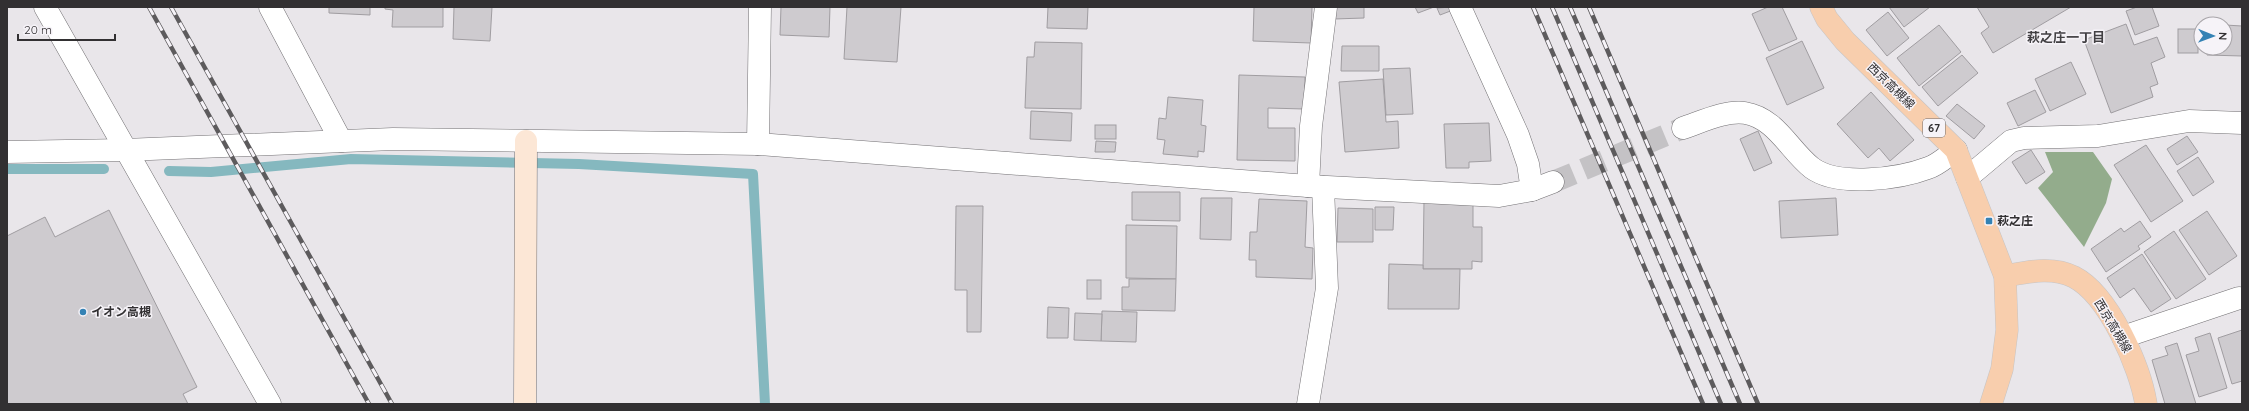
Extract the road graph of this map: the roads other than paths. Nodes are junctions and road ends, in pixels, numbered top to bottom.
1 (45, 7) edge
2 (270, 7) edge
3 (760, 7) edge
4 (1326, 7) edge
5 (1460, 7) edge
6 (1821, 7) edge
7 (2242, 123) edge
8 (1683, 128) tunnel mouth
9 (341, 141) junction
10 (526, 141) junction
11 (758, 144) junction
12 (125, 150) junction
13 (1956, 150) junction
14 (7, 152) edge
15 (1967, 178) junction
16 (1553, 182) tunnel mouth
17 (1316, 186) junction
18 (1532, 190) junction
19 (2005, 276) junction
20 (2239, 298) dead end
21 (2123, 337) junction
22 (270, 404) edge
23 (525, 404) edge
24 (1308, 404) edge
25 (1991, 404) edge
26 (2146, 404) edge

1 - 12 street
2 - 9 street
3 - 11 street
4 - 17 street
5 - 18 street
6 - 13 main road, 西京高槻線 / 67
7 - 15 street
8 - 13 street
9 - 10 street
9 - 12 street
10 - 11 street
10 - 23 street
11 - 17 street
12 - 14 street
12 - 22 street
13 - 15 main road, 西京高槻線 / 67
15 - 19 main road, 西京高槻線 / 67
16 - 18 street
17 - 18 street
17 - 24 street
19 - 21 main road, 西京高槻線
19 - 25 main road, 西京高槻線 / 67
20 - 21 street
21 - 26 main road, 西京高槻線

